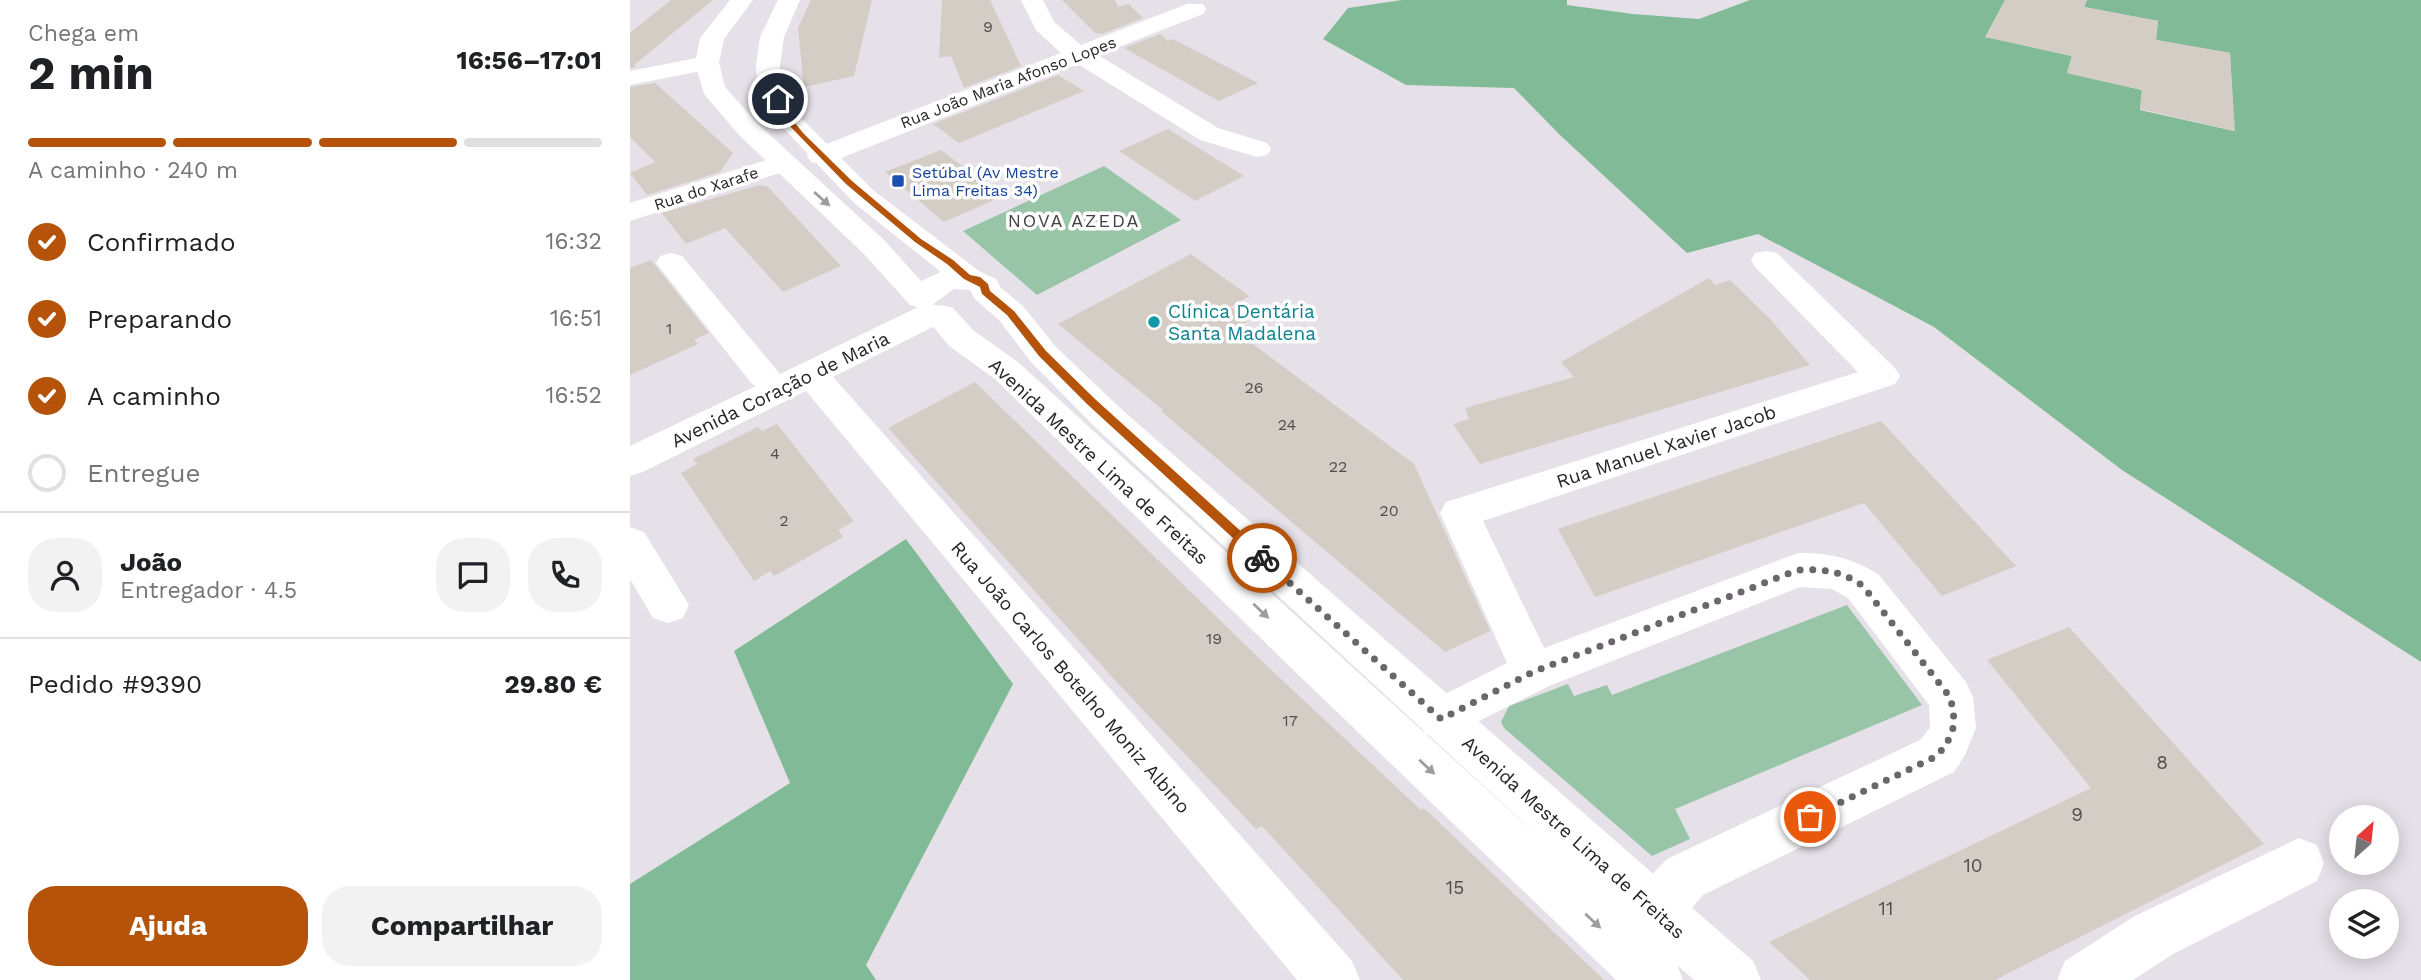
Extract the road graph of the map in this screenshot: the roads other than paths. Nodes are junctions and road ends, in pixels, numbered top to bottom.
1 (742, 0) edge
2 (789, 0) edge
3 (1032, 0) edge
4 (1195, 9) dead end
5 (1079, 54) junction
6 (731, 60) junction
7 (630, 78) edge
8 (1257, 149) dead end
9 (821, 156) junction
10 (782, 163) junction
11 (630, 212) edge
12 (1766, 260) dead end
13 (671, 262) dead end
14 (976, 285) junction
15 (928, 308) junction
16 (811, 374) junction
17 (764, 376) junction
18 (630, 440) edge
19 (630, 462) edge
20 (630, 543) edge
21 (668, 605) dead end
22 (1533, 672) junction
23 (1441, 719) junction
24 (2299, 863) dead end
25 (1655, 910) junction
26 (1333, 980) edge
27 (1656, 980) edge
28 (1734, 980) edge
29 (2084, 980) edge

1 - 6 street
2 - 6 street
3 - 5 street
4 - 5 street, Rua João Maria Afonso Lopes
5 - 8 street
5 - 9 street, Rua João Maria Afonso Lopes
6 - 7 street
6 - 9 street, Avenida Mestre Lima de Freitas
6 - 10 street, Avenida Mestre Lima de Freitas
9 - 14 street, Avenida Mestre Lima de Freitas
10 - 11 street, Rua do Xarafe
10 -> 15 street, Avenida Mestre Lima de Freitas
12 - 22 street, Rua Manuel Xavier Jacob
13 - 17 street
14 - 15 street
14 - 23 street, Avenida Mestre Lima de Freitas
15 - 16 street, Avenida Coração de Maria
15 - 17 street, Avenida Coração de Maria
15 -> 27 street, Avenida Mestre Lima de Freitas
16 - 19 street, Avenida Coração de Maria
16 - 26 street, Rua João Carlos Botelho Moniz Albino
17 - 18 street, Avenida Coração de Maria
20 - 21 street
22 - 23 street
22 - 25 street
23 - 25 street, Avenida Mestre Lima de Freitas
24 - 29 street
25 - 28 street, Avenida Mestre Lima de Freitas

